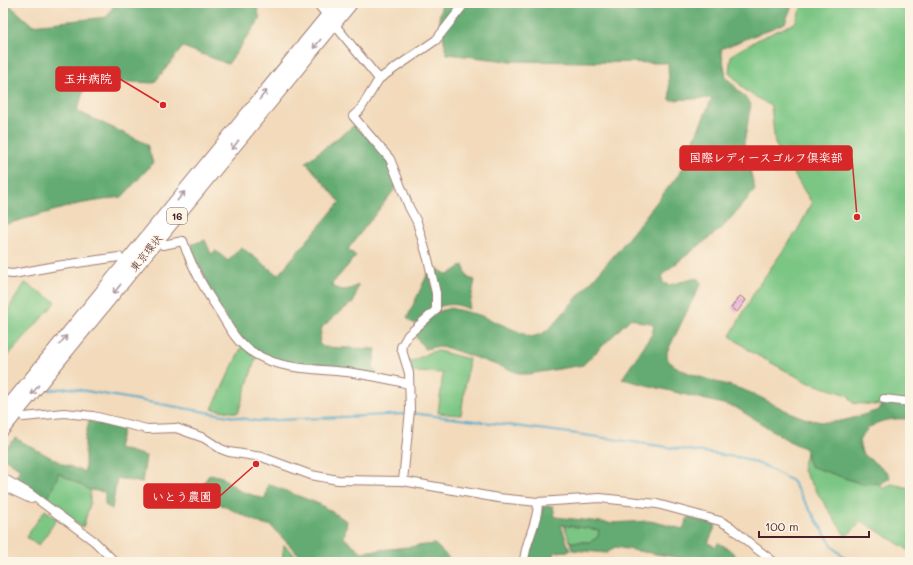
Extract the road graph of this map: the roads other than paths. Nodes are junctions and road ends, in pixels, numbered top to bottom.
1 (317, 3) edge
2 (338, 3) edge
3 (350, 3) edge
4 (465, 3) edge
5 (331, 20) junction
6 (379, 79) junction
7 (163, 245) dead end
8 (119, 257) dead end
9 (3, 273) edge
10 (409, 384) junction
11 (884, 399) dead end
12 (910, 402) edge
13 (3, 413) edge
14 (24, 417) dead end
15 (3, 429) edge
16 (3, 478) edge
17 (403, 481) junction
18 (3, 486) edge
19 (538, 502) junction
20 (42, 503) junction
21 (115, 562) edge
22 (524, 562) edge
23 (774, 562) edge

1 - 5 street
2 - 5 highway, 東京環状 / 16
3 - 5 highway, 東京環状 / 16
4 - 6 street
5 - 6 street
13 -> 5 highway, 東京環状 / 16
5 -> 15 highway, 東京環状 / 16
6 - 10 street
7 - 10 street
8 - 9 street
10 - 17 street
11 - 12 street
14 - 17 street
16 - 20 street
17 - 19 street
18 - 20 street
19 - 22 street
19 - 23 street
20 - 21 street

